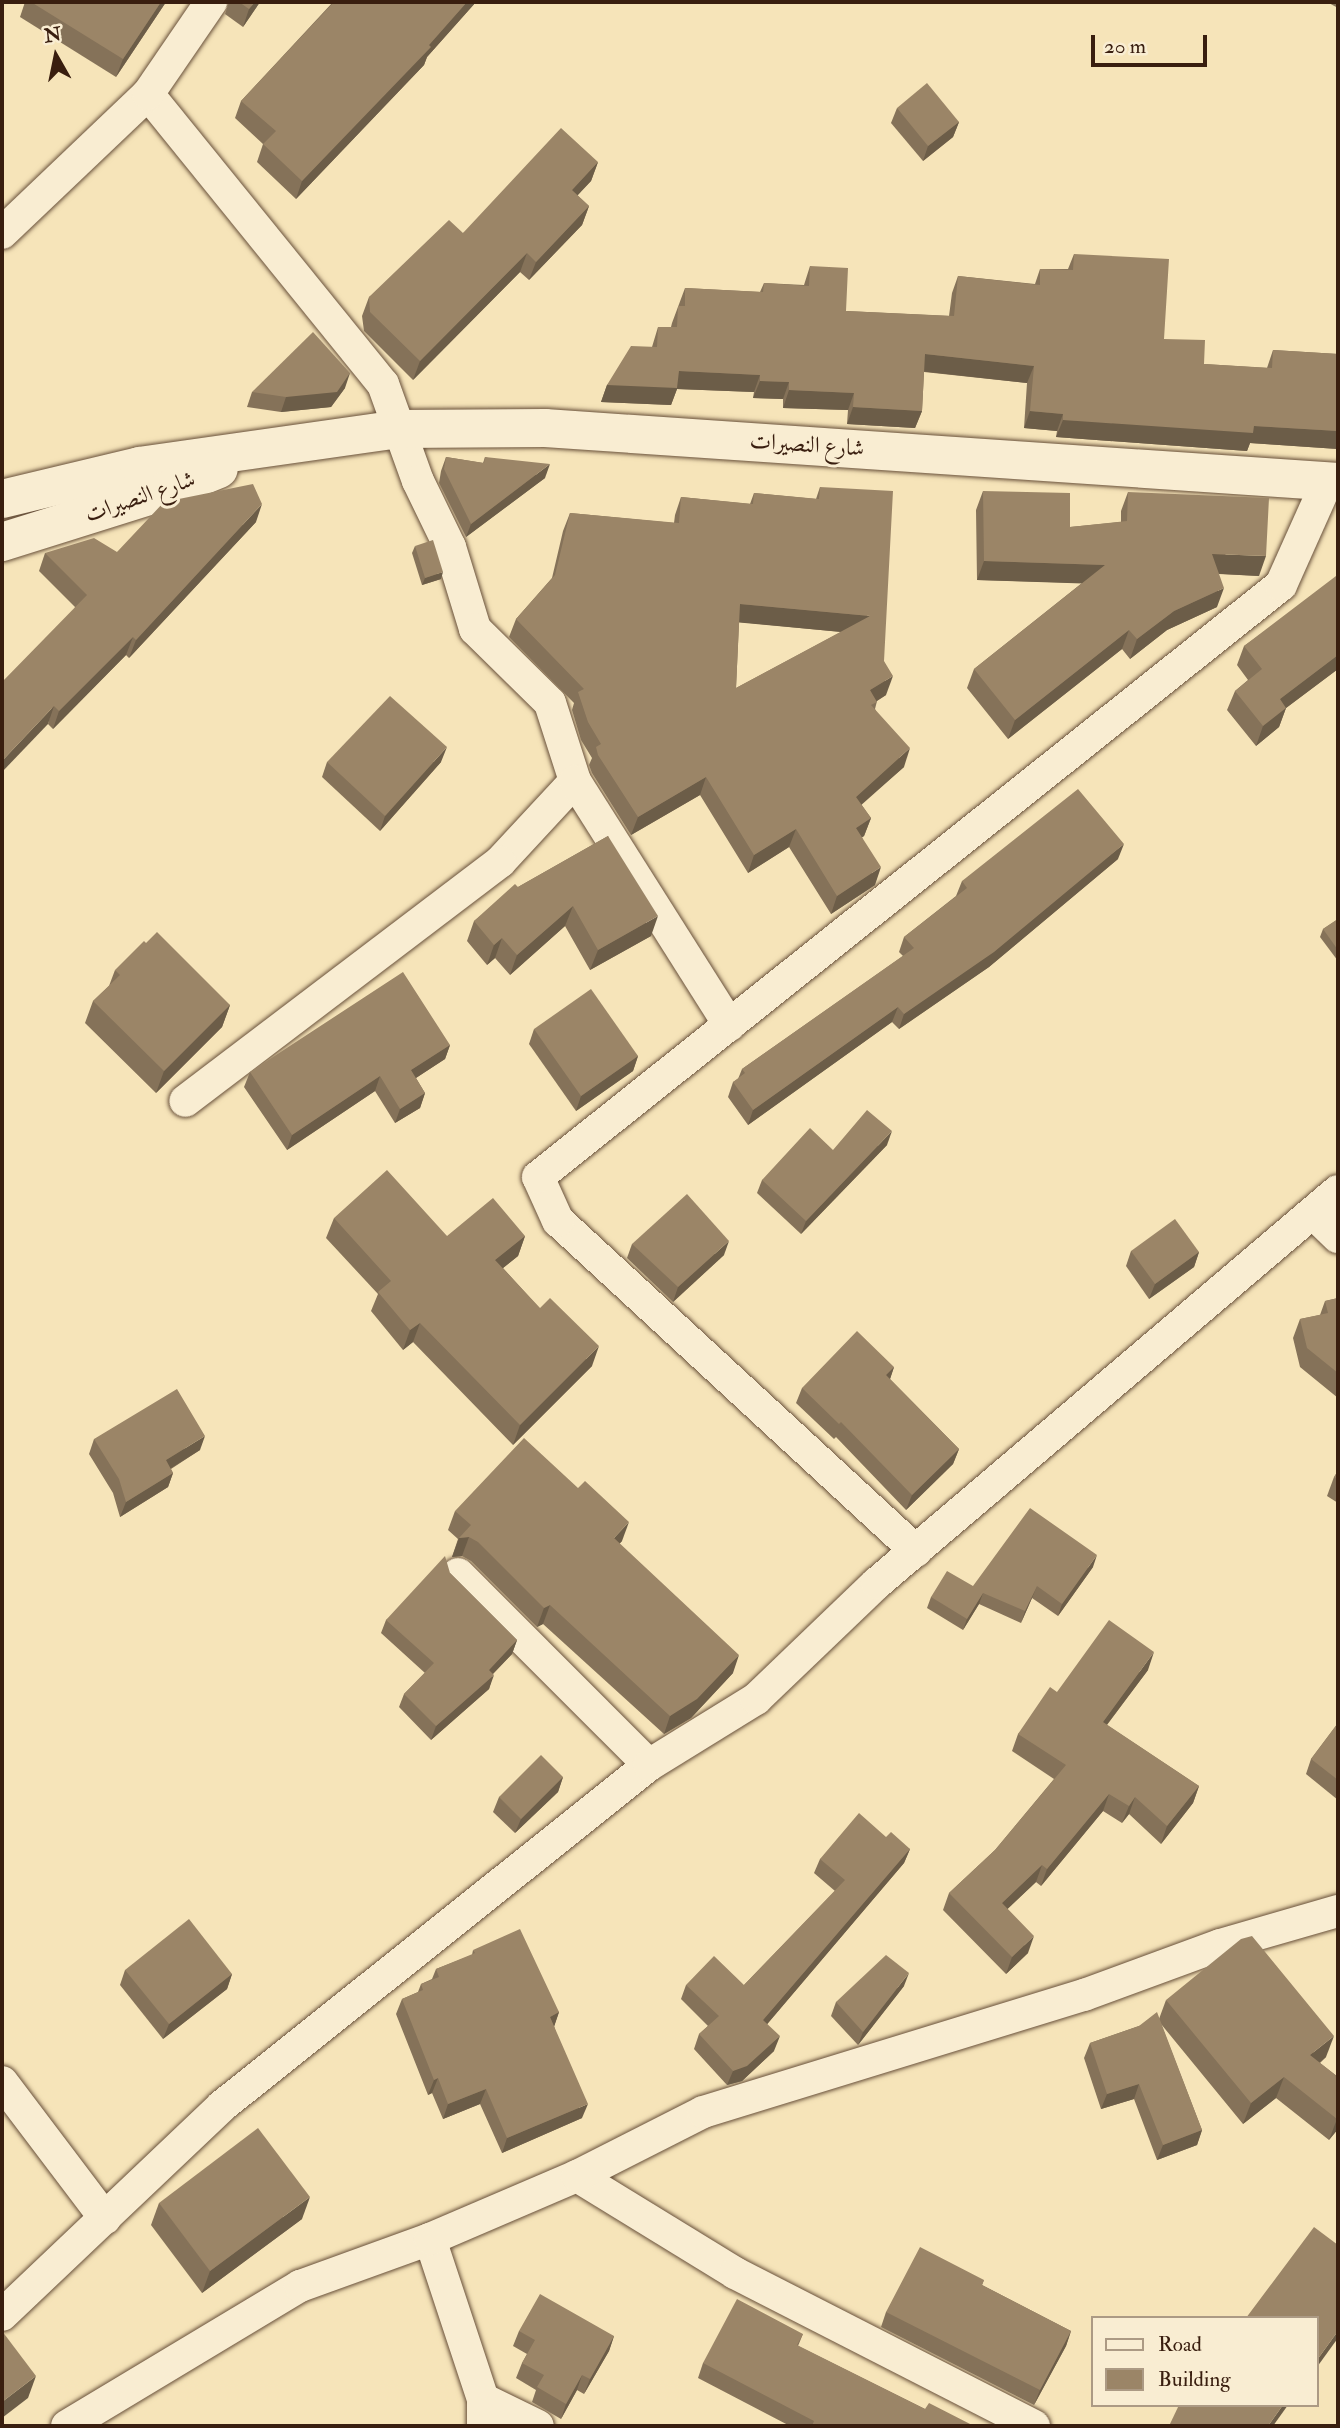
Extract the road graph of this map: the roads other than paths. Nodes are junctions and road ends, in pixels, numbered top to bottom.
1 (211, 2) edge
2 (148, 94) junction
3 (2, 233) edge
4 (399, 429) junction
5 (276, 446) junction
6 (1333, 482) edge
7 (2, 499) edge
8 (2, 542) edge
9 (575, 781) junction
10 (729, 1026) junction
11 (185, 1101) dead end
12 (1338, 1191) edge
13 (1313, 1213) junction
14 (1338, 1237) edge
15 (916, 1550) junction
16 (458, 1574) dead end
17 (649, 1765) junction
18 (1338, 1910) edge
19 (2, 2082) edge
20 (577, 2176) junction
21 (105, 2217) junction
22 (430, 2239) junction
23 (2, 2315) edge
24 (483, 2413) edge
25 (67, 2426) edge
26 (538, 2426) edge
27 (1034, 2426) edge

1 - 2 street
2 - 3 street
2 - 4 street
4 - 5 main road, شارع النصيرات
4 - 6 main road, شارع النصيرات
4 - 9 street
5 - 7 main road, شارع النصيرات
5 - 8 main road, شارع النصيرات
6 - 10 street
9 - 10 street
9 - 11 street
10 - 15 street
12 - 13 street
13 - 14 street
13 - 15 street
15 - 17 street
16 - 17 street
17 - 21 street
18 - 20 street
19 - 21 street
20 - 22 street
20 - 27 street
21 - 23 street
22 - 24 street
22 - 25 street
24 - 26 street

